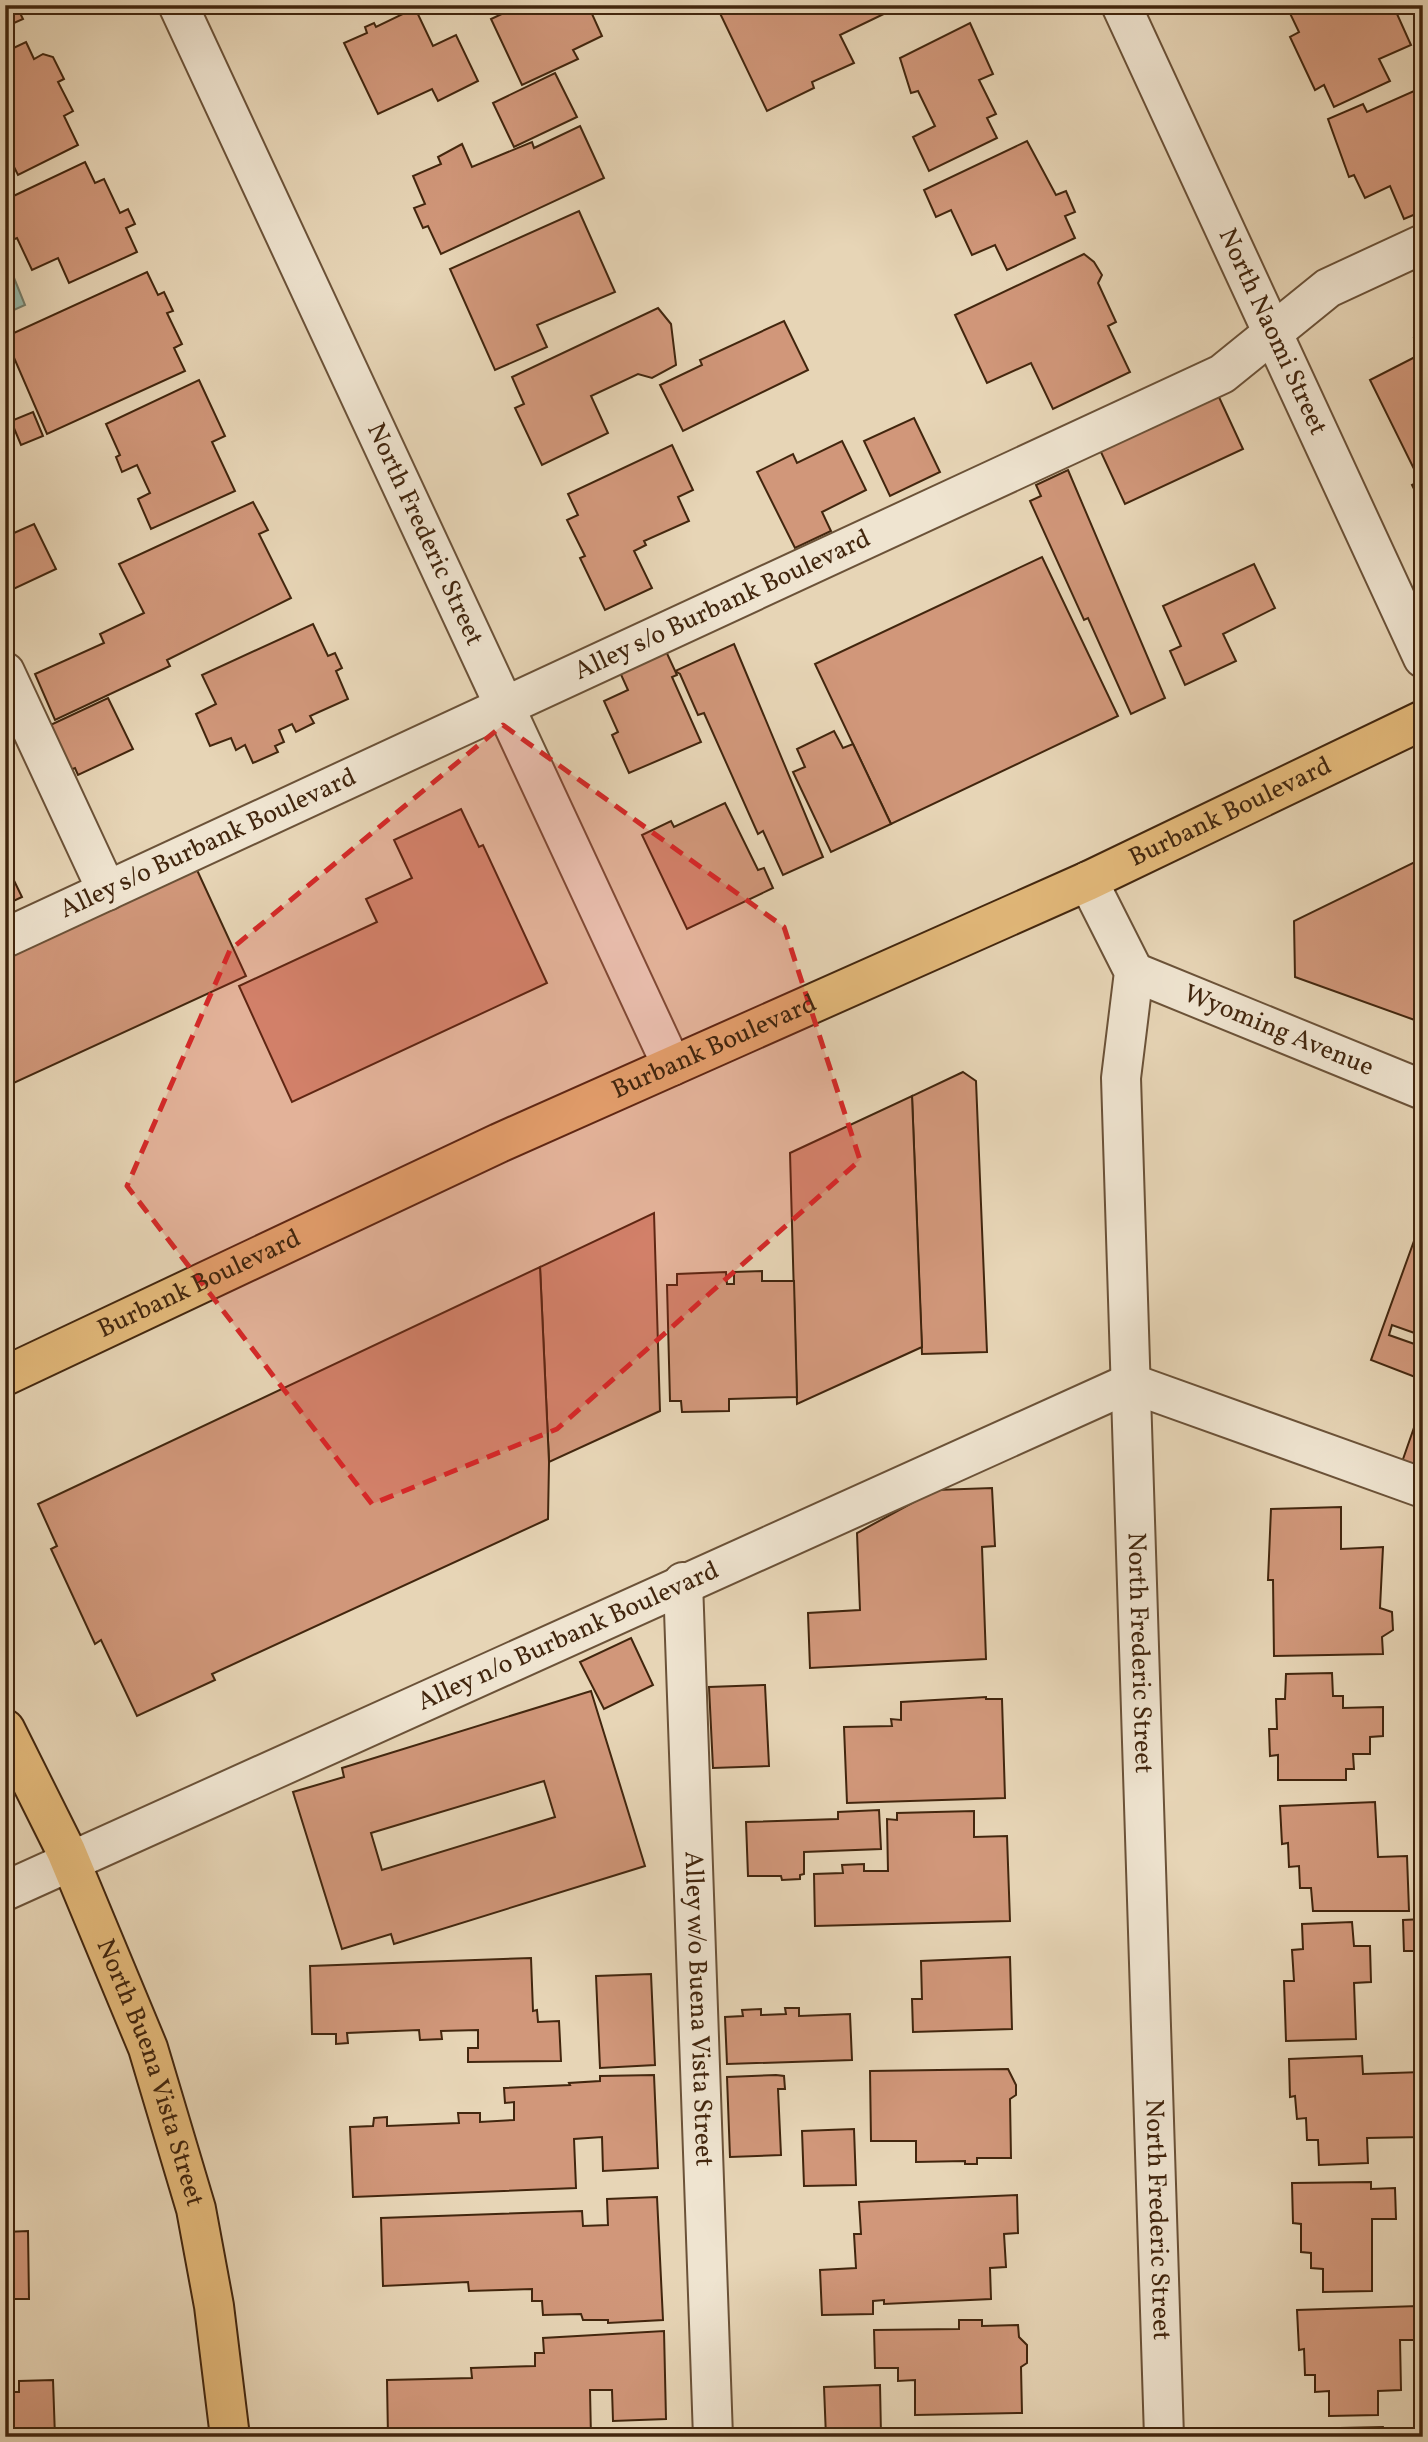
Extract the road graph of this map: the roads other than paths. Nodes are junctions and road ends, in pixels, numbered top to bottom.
1 (178, 5) edge
2 (1121, 5) edge
3 (1423, 244) edge
4 (1274, 333) junction
5 (1423, 658) edge
6 (5, 672) edge
7 (506, 708) junction
8 (1423, 720) edge
9 (1088, 881) junction
10 (107, 891) junction
11 (5, 938) edge
12 (1134, 972) junction
13 (672, 1066) junction
14 (1423, 1090) edge
15 (5, 1376) edge
16 (1130, 1383) junction
17 (1423, 1488) edge
18 (683, 1582) junction
19 (5, 1728) edge
20 (17, 1782) edge
21 (70, 1859) junction
22 (5, 1891) edge
23 (230, 2437) edge
24 (713, 2437) edge
25 (1164, 2437) edge

1 - 7 street, North Frederic Street
2 - 4 street, North Naomi Street
3 - 4 street, Alley s/o Burbank Boulevard
4 - 5 street, North Naomi Street
4 - 7 street, Alley s/o Burbank Boulevard
6 - 10 street
7 - 10 street, Alley s/o Burbank Boulevard
7 - 13 street, North Frederic Street
8 - 9 main road, Burbank Boulevard
9 - 12 street
9 - 13 main road, Burbank Boulevard
10 - 11 street, Alley s/o Burbank Boulevard
12 - 14 street, Wyoming Avenue
12 - 16 street, North Frederic Street
13 - 15 main road, Burbank Boulevard
16 - 17 street
16 - 18 street, Alley n/o Burbank Boulevard
16 - 25 street, North Frederic Street
18 - 21 street, Alley n/o Burbank Boulevard
18 - 24 street, Alley w/o Buena Vista Street
19 - 20 main road, North Buena Vista Street
20 - 21 main road, North Buena Vista Street
21 - 22 street, Alley n/o Burbank Boulevard
21 - 23 main road, North Buena Vista Street

